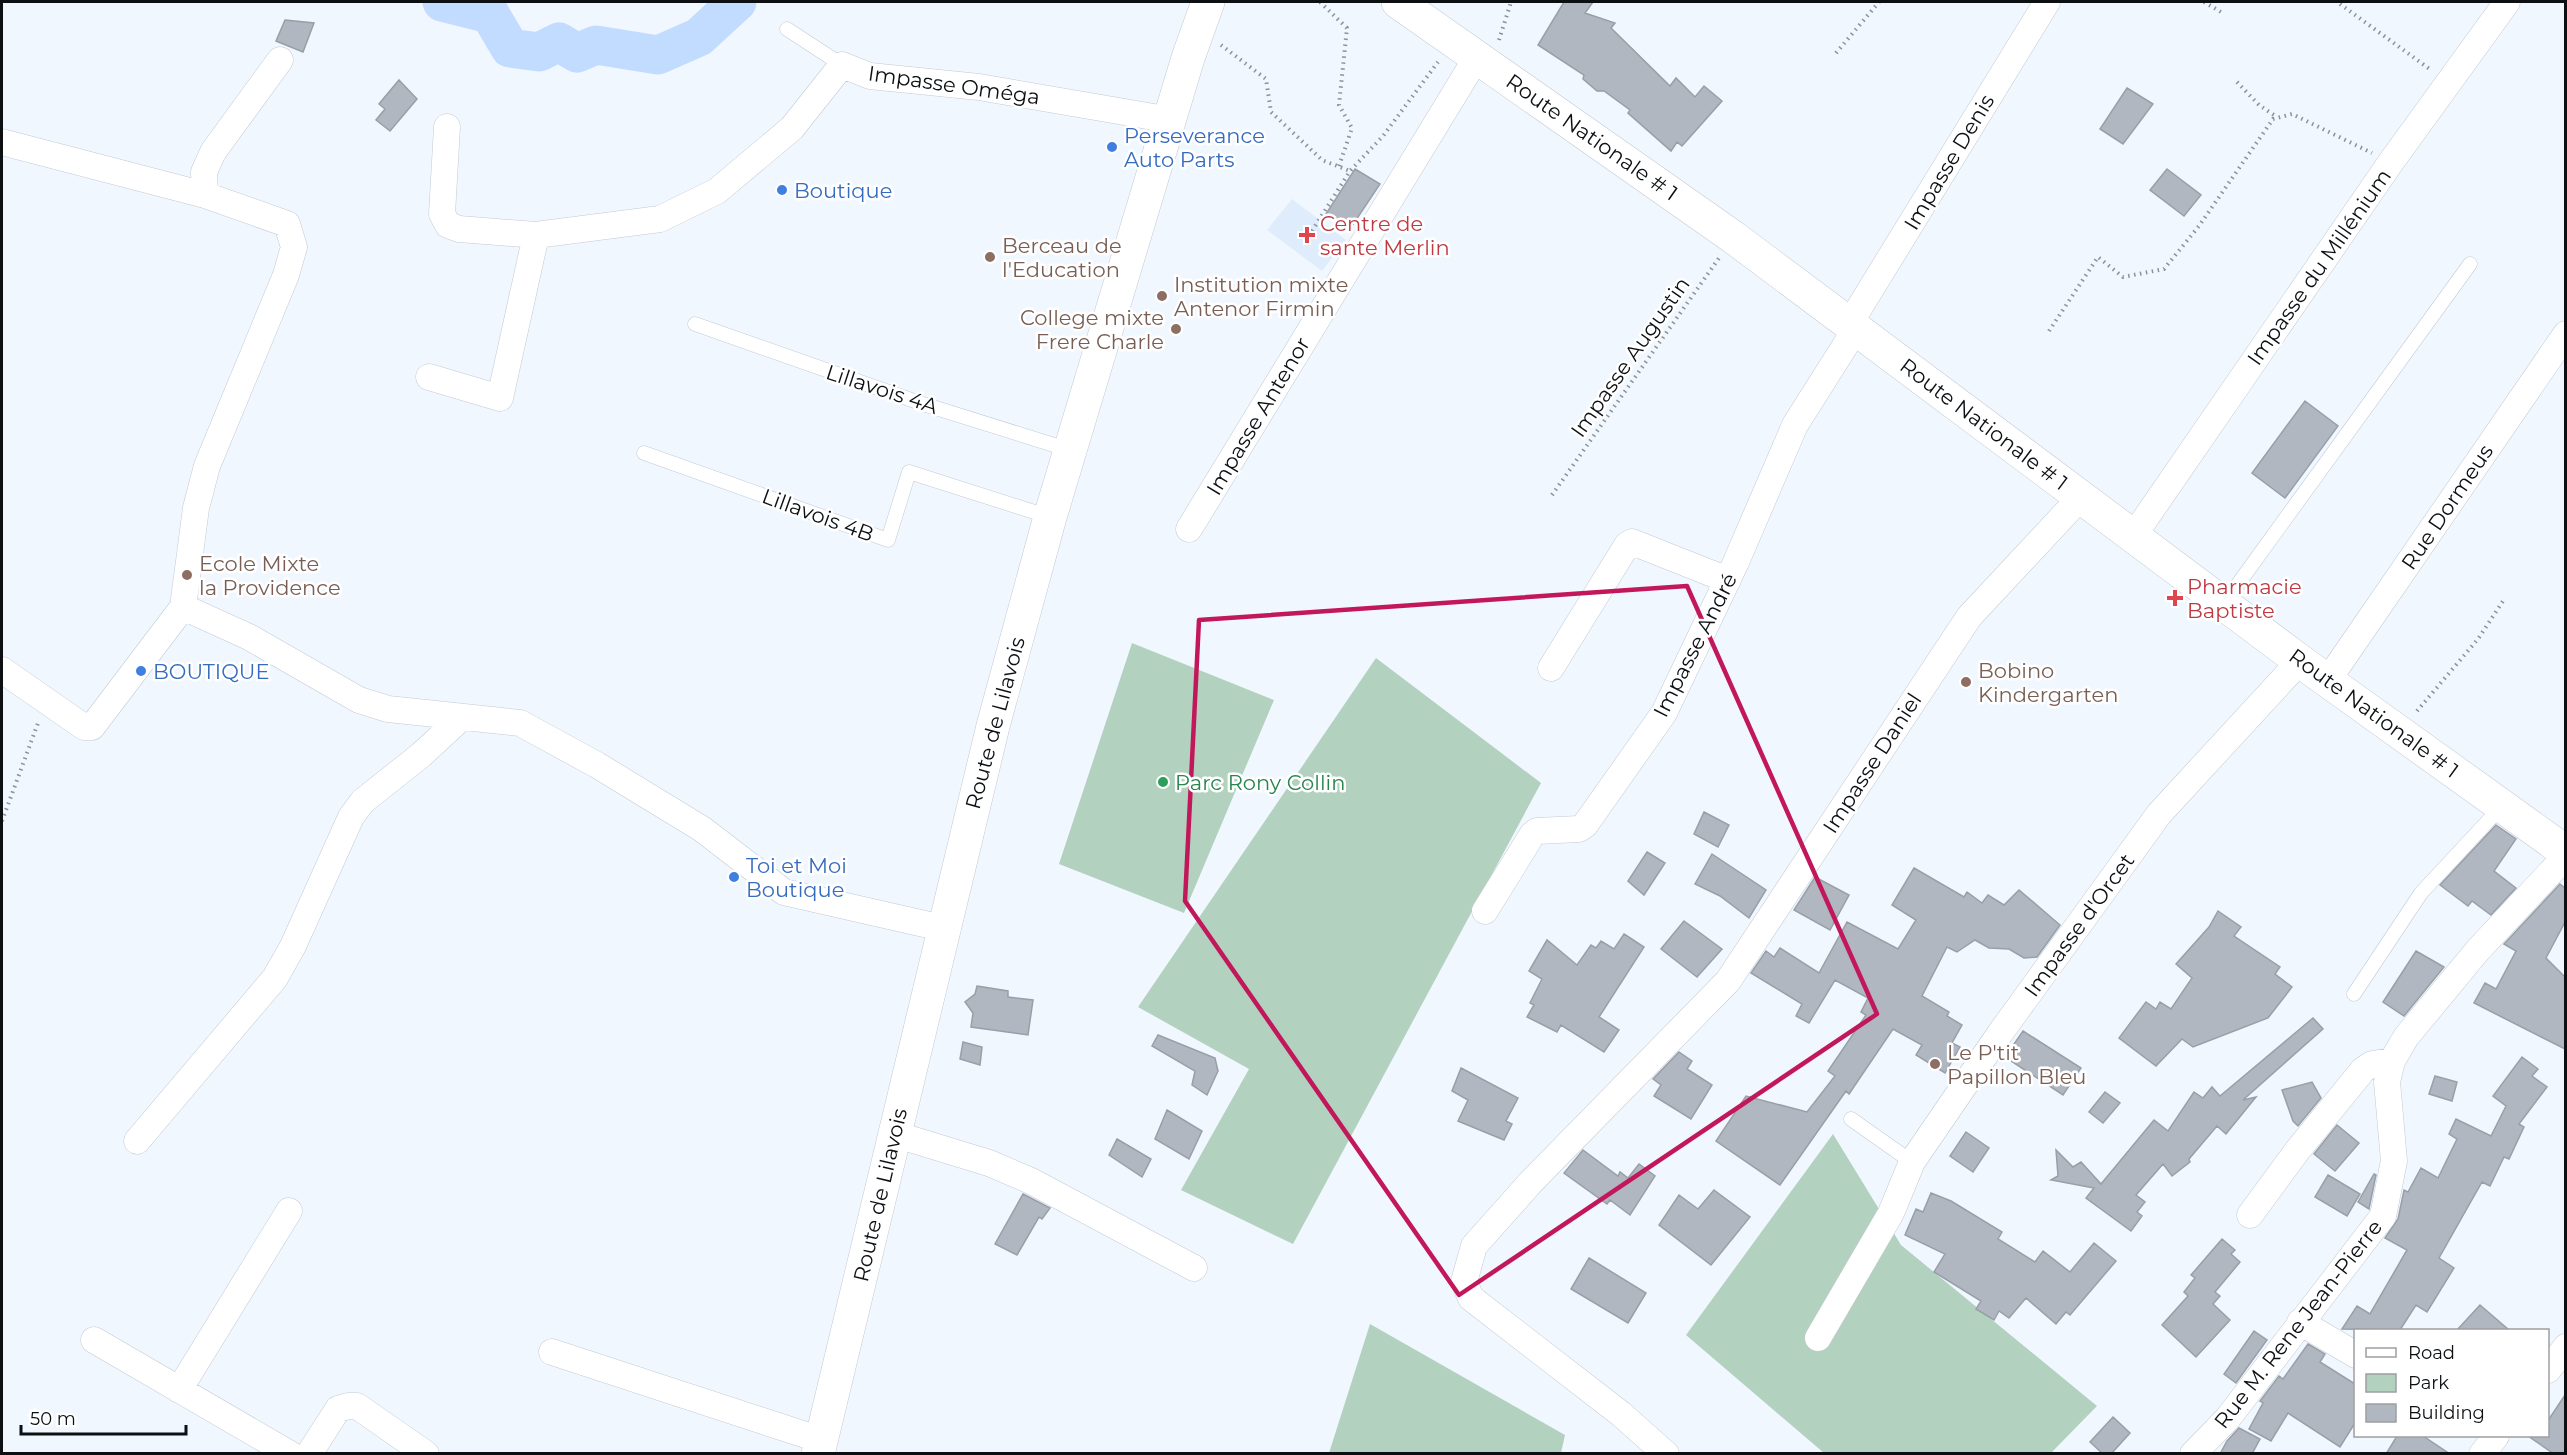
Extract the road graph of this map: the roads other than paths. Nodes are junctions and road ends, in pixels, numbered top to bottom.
1 (1208, 2) edge
2 (1398, 2) edge
3 (2047, 2) edge
4 (2507, 2) edge
5 (787, 29) dead end
6 (1474, 54) junction
7 (280, 60) dead end
8 (842, 65) junction
9 (1170, 120) junction
10 (447, 127) dead end
11 (2, 142) edge
12 (205, 195) junction
13 (536, 235) junction
14 (2470, 264) dead end
15 (695, 324) dead end
16 (1854, 325) junction
17 (2565, 334) edge
18 (429, 377) dead end
19 (1070, 450) junction
20 (644, 453) dead end
21 (2080, 498) junction
22 (1050, 517) junction
23 (1189, 529) dead end
24 (2134, 535) junction
25 (1728, 580) junction
26 (2225, 602) junction
27 (183, 606) junction
28 (2300, 661) junction
29 (1551, 668) dead end
30 (2, 670) edge
31 (2328, 680) junction
32 (461, 718) junction
33 (2502, 806) junction
34 (2565, 852) edge
35 (2565, 856) edge
36 (1485, 911) dead end
37 (942, 928) junction
38 (2354, 994) dead end
39 (2392, 1061) junction
40 (1851, 1119) dead end
41 (894, 1134) junction
42 (137, 1141) dead end
43 (1912, 1162) junction
44 (289, 1211) dead end
45 (2250, 1215) dead end
46 (1194, 1268) dead end
47 (2300, 1322) junction
48 (1818, 1338) dead end
49 (94, 1340) dead end
50 (2565, 1347) edge
51 (552, 1352) dead end
52 (2354, 1354) edge
53 (2549, 1367) edge
54 (179, 1390) junction
55 (819, 1447) edge
56 (290, 1454) edge
57 (309, 1454) edge
58 (426, 1454) edge
59 (1666, 1454) edge
60 (2193, 1454) edge

1 - 9 main road, Route de Lilavois
2 - 6 main road, Route Nationale # 1
3 - 16 street, Impasse Denis
4 - 24 street, Impasse du Millénium
5 - 8 lane
6 - 16 main road, Route Nationale # 1
6 - 23 street, Impasse Antenor
7 - 12 street
8 - 9 street, Impasse Oméga
8 - 13 street, Impasse Oméga
9 - 19 main road, Route de Lilavois
10 - 13 street, Impasse Oméga
11 - 12 street
12 - 27 street
13 - 18 street
14 - 26 lane
15 - 19 lane, Lillavois 4A
16 - 21 main road, Route Nationale # 1
16 - 25 street, Impasse André
17 - 31 street, Rue Dormeus
19 - 22 main road, Route de Lilavois
20 - 22 lane, Lillavois 4B
21 - 24 main road, Route Nationale # 1
21 - 59 street, Impasse Daniel
22 - 37 main road, Route de Lilavois
24 - 26 main road, Route Nationale # 1
25 - 29 street
25 - 36 street, Impasse André
26 - 28 main road, Route Nationale # 1
27 - 30 street
27 - 32 street
28 - 31 main road, Route Nationale # 1
28 - 43 street, Impasse d'Orcet
31 - 33 main road, Route Nationale # 1
32 - 37 street
32 - 42 street
33 - 34 main road, Route Nationale # 1
33 - 38 lane
35 - 39 street, Rue M. Rene Jean-Pierre
37 - 41 main road, Route de Lilavois
39 - 45 street
39 - 47 street, Rue M. Rene Jean-Pierre
40 - 43 lane
41 - 46 street
41 - 55 main road, Route de Lilavois
43 - 48 street, Impasse d'Orcet
44 - 54 street
47 - 52 street
47 - 60 street, Rue M. Rene Jean-Pierre
49 - 54 street
50 - 53 street
51 - 55 street
54 - 56 street
57 - 58 street

